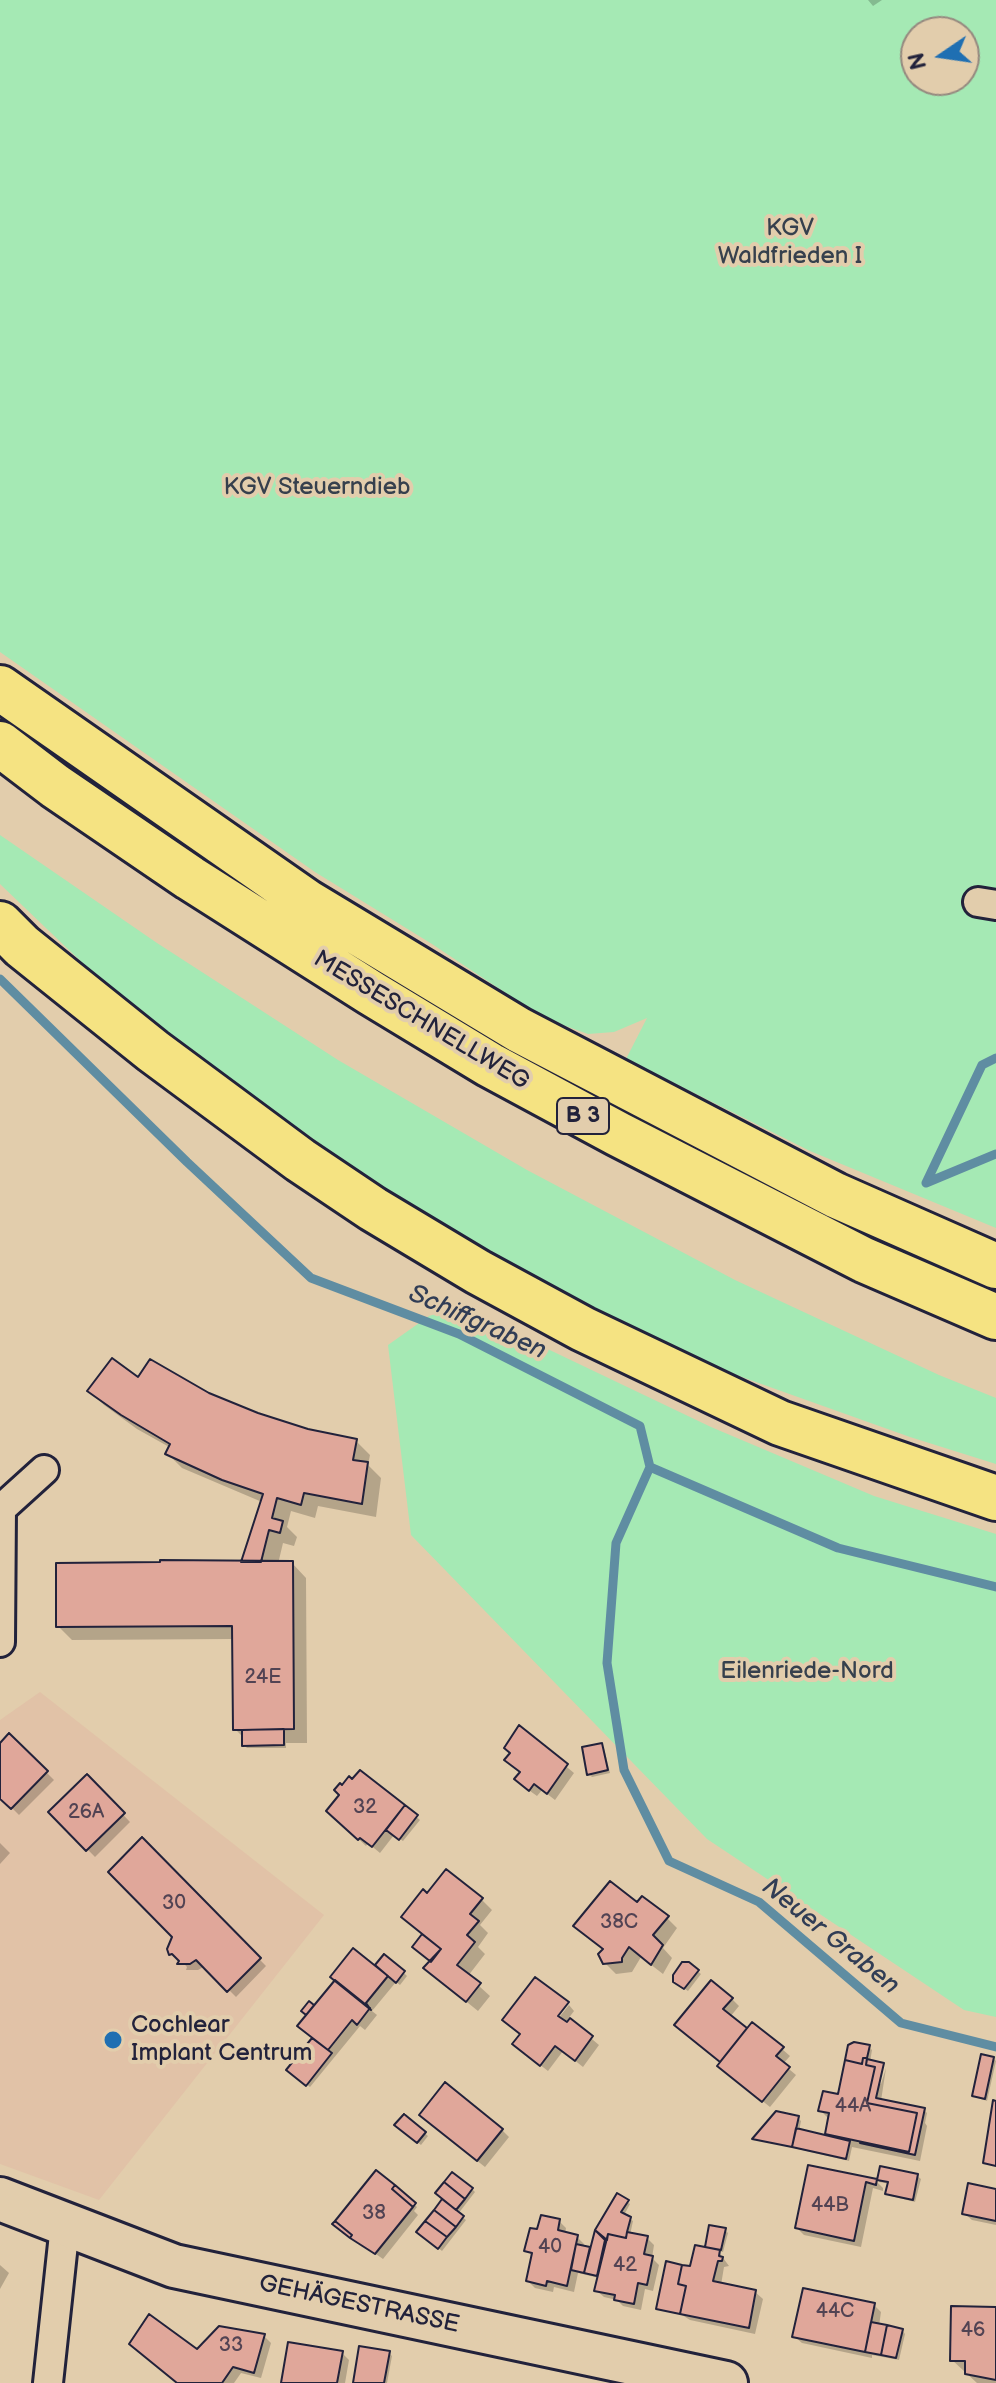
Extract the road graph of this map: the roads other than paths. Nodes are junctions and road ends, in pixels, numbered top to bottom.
1 (0, 688) edge
2 (0, 744) edge
3 (0, 924) edge
4 (996, 1266) edge
5 (996, 1317) edge
6 (44, 1470) dead end
7 (996, 1498) edge
8 (0, 1642) edge
9 (0, 2199) edge
10 (65, 2225) junction
11 (48, 2383) edge
12 (726, 2383) edge

1 - 4 highway
2 - 5 highway, MESSESCHNELLWEG / B 3
3 - 7 highway
6 - 8 street
9 - 10 street, GEHÄGESTRASSE
10 - 11 street
10 - 12 street, GEHÄGESTRASSE

